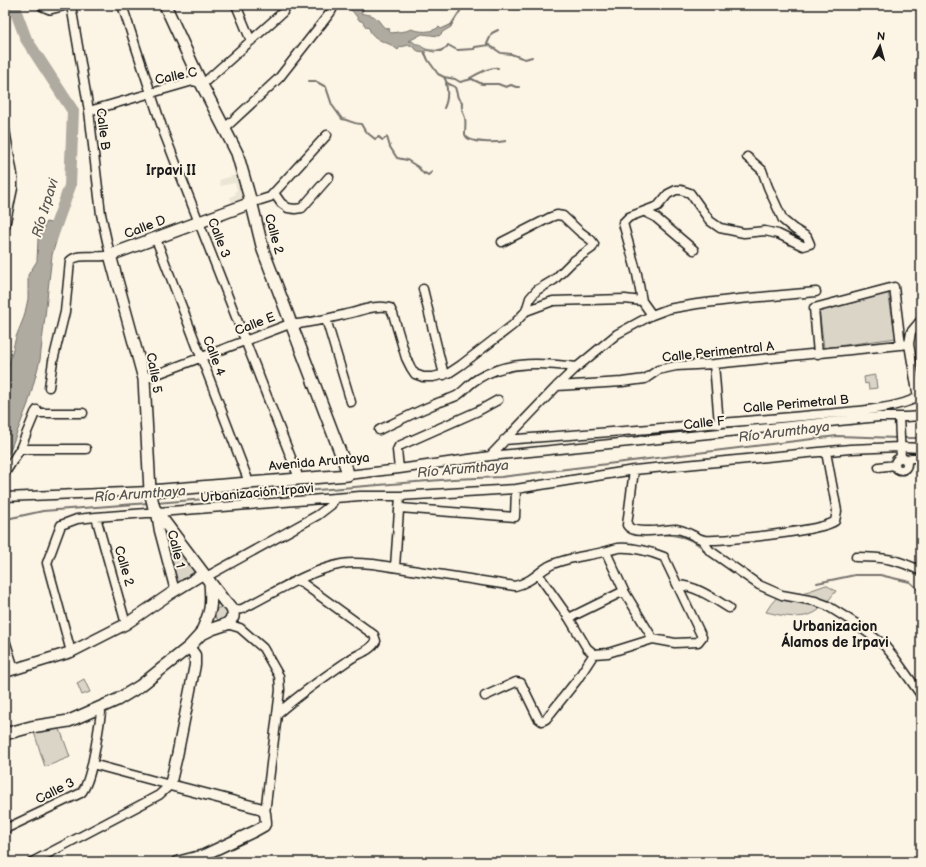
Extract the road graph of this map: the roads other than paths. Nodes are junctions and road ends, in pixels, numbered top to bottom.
1 (43, 5) edge
2 (62, 5) edge
3 (71, 5) edge
4 (122, 5) edge
5 (165, 5) edge
6 (236, 5) edge
7 (287, 5) edge
8 (330, 5) edge
9 (251, 41) junction
10 (201, 83) junction
11 (150, 94) junction
12 (89, 111) junction
13 (224, 128) junction
14 (5, 130) edge
15 (327, 135) dead end
16 (747, 156) dead end
17 (329, 177) dead end
18 (274, 193) junction
19 (251, 202) junction
20 (645, 212) junction
21 (199, 221) junction
22 (5, 226) edge
23 (156, 239) junction
24 (502, 242) dead end
25 (694, 250) dead end
26 (110, 255) junction
27 (423, 289) dead end
28 (816, 292) dead end
29 (642, 301) junction
30 (526, 311) junction
31 (652, 315) junction
32 (326, 319) junction
33 (921, 320) edge
34 (291, 325) junction
35 (245, 341) junction
36 (905, 344) junction
37 (818, 354) junction
38 (201, 358) junction
39 (714, 364) junction
40 (577, 367) junction
41 (444, 375) junction
42 (144, 380) junction
43 (557, 386) junction
44 (49, 387) dead end
45 (919, 396) edge
46 (498, 400) dead end
47 (350, 402) dead end
48 (83, 413) dead end
49 (921, 416) edge
50 (899, 417) junction
51 (719, 424) junction
52 (379, 430) dead end
53 (504, 440) junction
54 (900, 446) junction
55 (921, 448) edge
56 (20, 449) junction
57 (86, 449) dead end
58 (826, 452) junction
59 (490, 456) junction
60 (921, 458) edge
61 (903, 460) junction
62 (879, 467) dead end
63 (399, 469) junction
64 (634, 470) junction
65 (5, 473) edge
66 (348, 475) junction
67 (297, 479) junction
68 (248, 482) junction
69 (516, 489) junction
70 (400, 496) junction
71 (5, 497) edge
72 (335, 498) junction
73 (153, 502) junction
74 (400, 508) junction
75 (96, 517) junction
76 (703, 540) junction
77 (606, 552) junction
78 (856, 557) dead end
79 (395, 567) junction
80 (921, 571) edge
81 (538, 574) junction
82 (206, 578) junction
83 (298, 580) junction
84 (678, 585) junction
85 (175, 591) junction
86 (624, 591) junction
87 (229, 606) junction
88 (729, 608) dead end
89 (210, 611) junction
90 (569, 618) junction
91 (126, 624) junction
92 (224, 625) junction
93 (200, 635) junction
94 (653, 638) junction
95 (5, 640) edge
96 (189, 647) junction
97 (71, 652) junction
98 (594, 654) junction
99 (9, 671) edge
100 (921, 694) edge
101 (485, 696) dead end
102 (100, 708) junction
103 (277, 714) junction
104 (5, 734) edge
105 (92, 764) junction
106 (170, 785) junction
107 (265, 813) junction
108 (5, 829) edge
109 (32, 862) edge
110 (178, 862) edge

1 - 2 main road
3 - 12 street, Calle B
4 - 11 street, Calle 3
5 - 10 main road, Calle 2
6 - 9 street
7 - 9 street, Calle C
8 - 13 street
9 - 10 street, Calle C
10 - 11 street, Calle C
10 - 13 main road, Calle 2
11 - 12 street, Calle C
11 - 21 street, Calle 3
12 - 26 street, Calle B
13 - 19 main road, Calle 2
14 - 22 street
15 - 18 street, Calle D
16 - 20 street
17 - 18 street
18 - 19 street, Calle D
19 - 21 main road, Calle D
19 - 34 main road, Calle 2
20 - 25 street
20 - 29 street
21 - 23 main road, Calle D
21 - 35 street, Calle 3
23 - 26 main road, Calle D
23 - 38 street, Calle 4
24 - 30 street
26 - 42 main road, Calle 5
26 - 44 street, Calle D
27 - 41 street
28 - 31 street
29 - 30 street
29 - 31 street
30 - 41 street
31 - 40 street
32 - 34 street, Calle E
32 - 41 street, Calle E
32 - 47 street
33 - 36 street
34 - 35 street, Calle E
34 - 66 main road, Calle 2
35 - 38 street, Calle E
35 - 67 street, Calle 3
36 - 37 street, Calle Perimentral A
36 - 37 street
36 - 45 street
37 - 39 street, Calle Perimentral A
38 - 42 street, Calle E
38 - 68 street, Calle 4
39 - 43 street, Calle Perimentral A
39 - 51 street
40 - 43 street
40 - 52 street
42 - 73 main road, Calle 5
43 - 53 street
45 - 51 street, Calle Perimetral B
46 - 63 street
48 - 56 street
49 - 50 street, Calle F
50 - 54 street
50 - 59 street, Calle F
51 - 53 street, Calle Perimetral B
53 - 59 street
54 - 55 street, Urbanización Irpavi
54 - 58 street, Urbanización Irpavi
54 - 61 street
56 - 57 street
56 - 65 street
58 - 64 street, Urbanización Irpavi
58 - 76 street
59 - 63 street, Avenida Aruntaya
60 - 61 street
61 - 62 street
63 - 66 street, Avenida Aruntaya
64 - 69 street, Urbanización Irpavi
64 - 76 street
66 - 67 main road, Avenida Aruntaya
67 - 68 main road, Avenida Aruntaya
68 - 73 main road, Avenida Aruntaya
69 - 70 street, Urbanización Irpavi
69 - 74 street
70 - 72 street, Urbanización Irpavi
70 - 74 street
71 - 73 street
72 - 73 street, Urbanización Irpavi
72 - 82 street
73 - 75 street
73 - 82 main road
73 - 85 street, Calle 1
74 - 79 street
75 - 91 street, Calle 2
75 - 97 street
76 - 100 street
77 - 81 street
77 - 84 street
77 - 86 street
78 - 80 street
79 - 81 street
79 - 83 street
81 - 90 street
82 - 85 street
82 - 87 main road
82 - 89 main road
83 - 87 street
83 - 103 street
84 - 88 street
84 - 94 street
85 - 91 street
86 - 90 street
86 - 94 street
87 - 89 main road
87 - 92 main road
89 - 92 main road
89 - 93 main road
90 - 98 street
91 - 97 street
92 - 93 main road
92 - 103 street
93 - 96 main road
94 - 98 street
95 - 99 street
96 - 102 main road
96 - 106 street
97 - 99 street
98 - 101 street
102 - 104 main road
102 - 105 street, Calle 3
103 - 107 street
105 - 106 street
105 - 108 street, Calle 3
106 - 107 street
106 - 109 street
107 - 110 street

